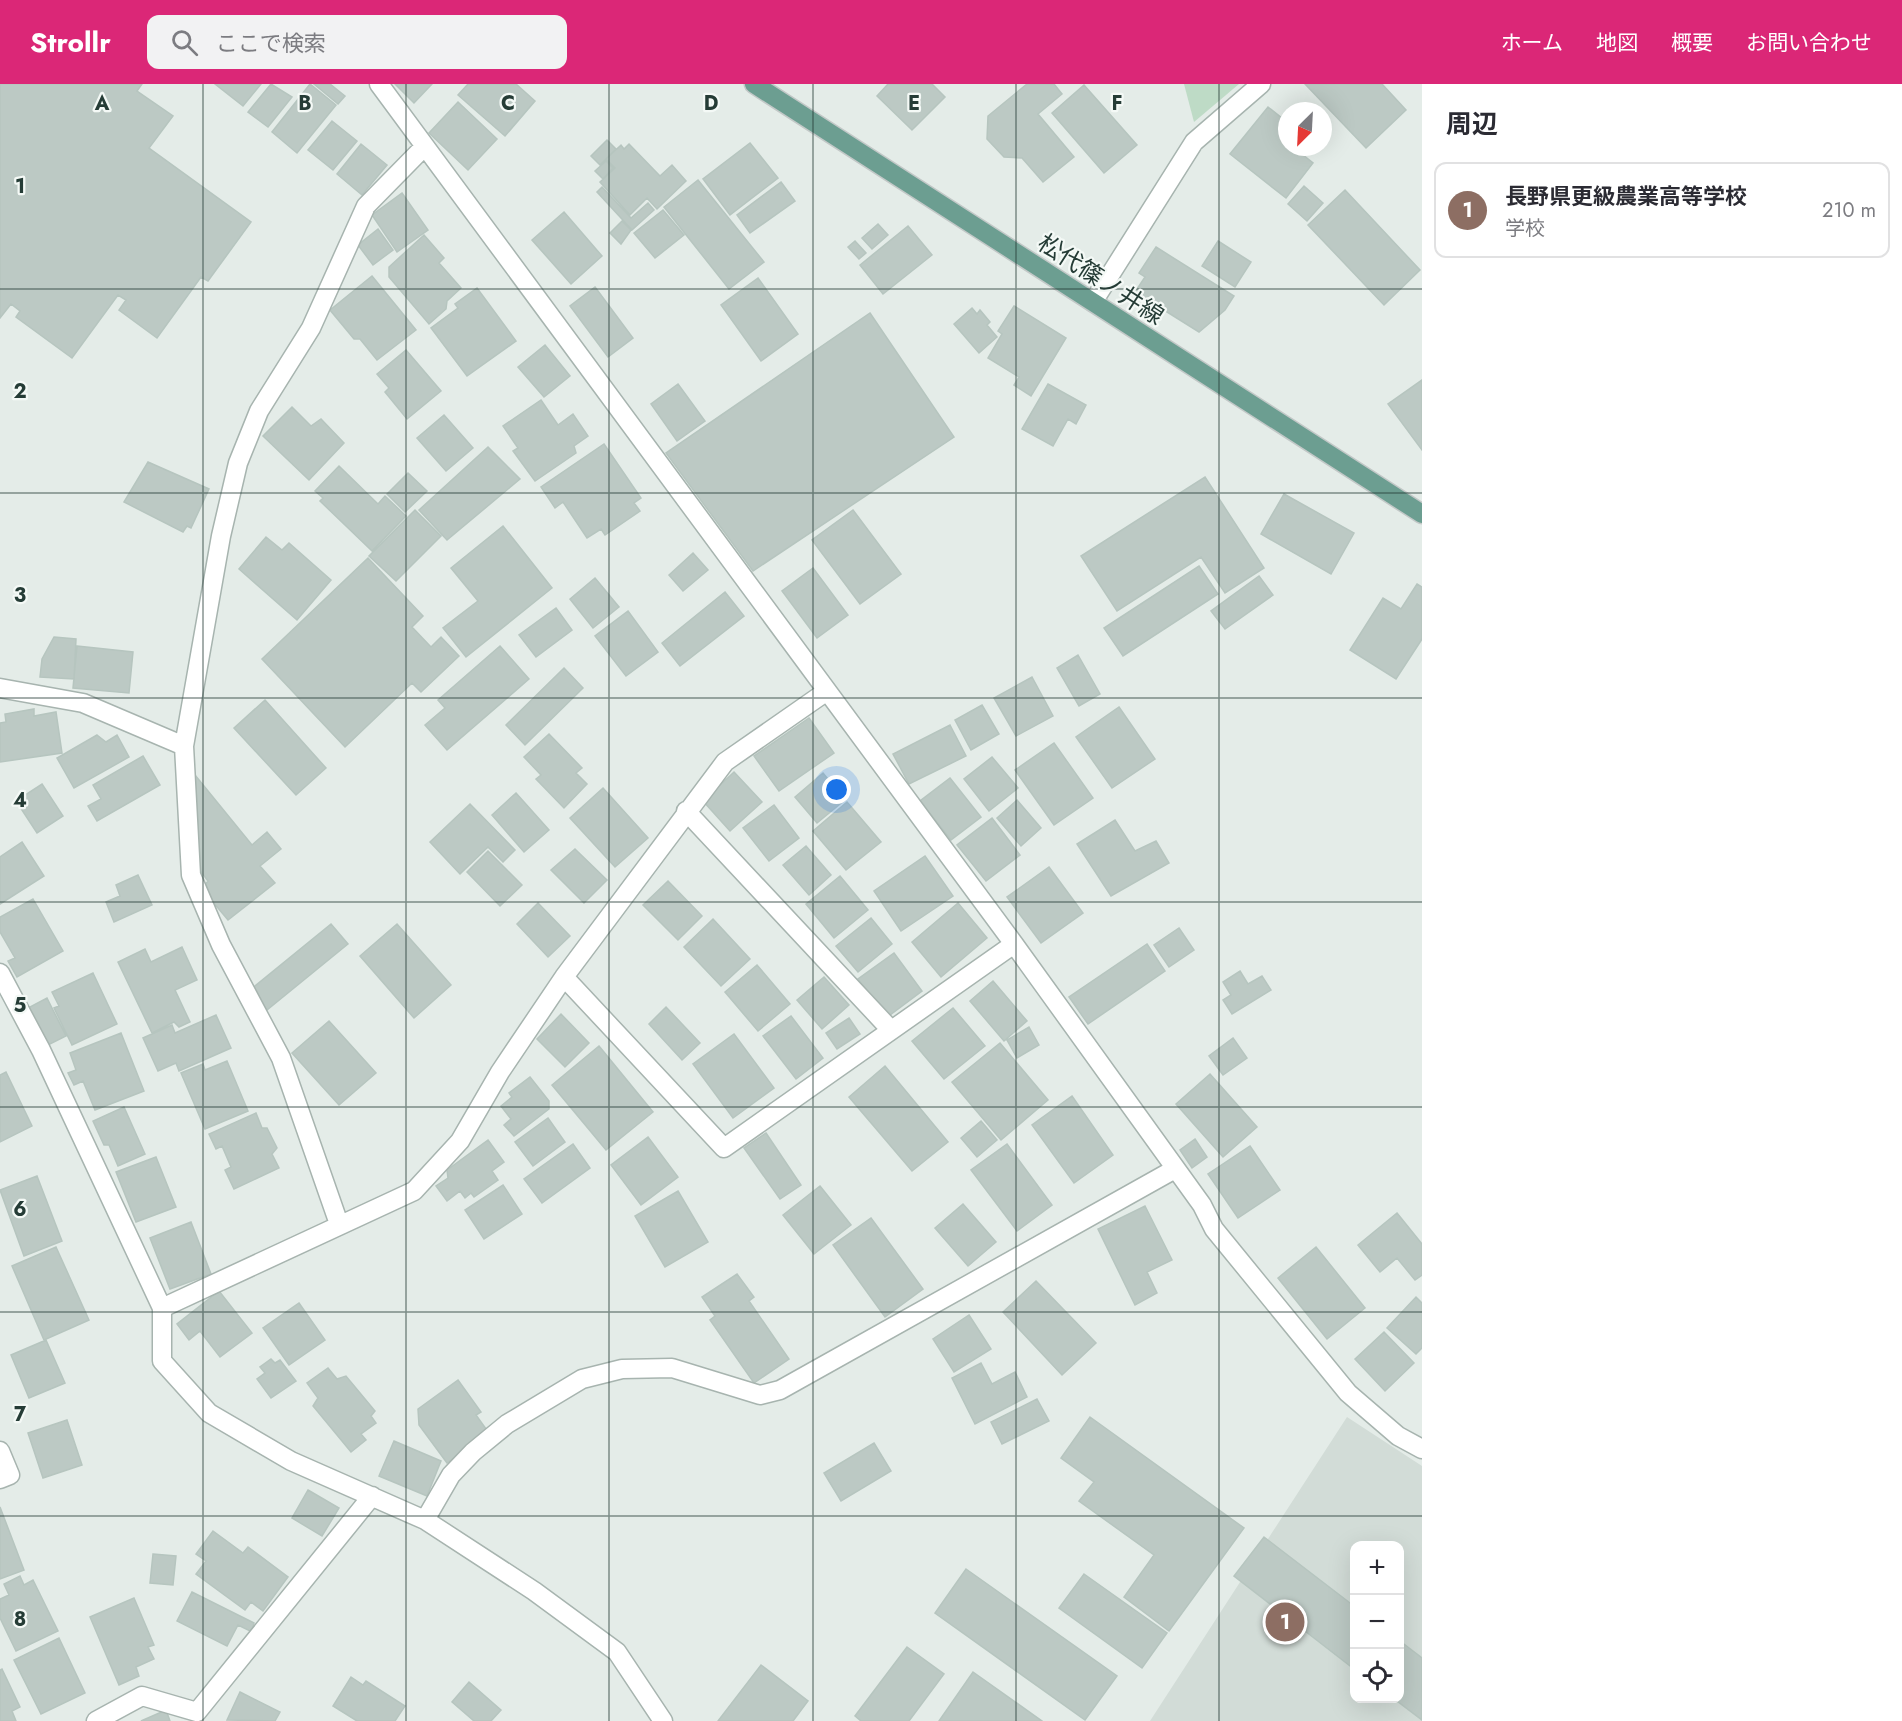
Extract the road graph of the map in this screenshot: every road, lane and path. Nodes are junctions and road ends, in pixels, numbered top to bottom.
1 (379, 84) edge
2 (754, 84) edge
3 (1261, 84) edge
4 (424, 147) junction
5 (1093, 302) junction
6 (1422, 514) edge
7 (0, 688) edge
8 (827, 691) junction
9 (184, 746) junction
10 (686, 811) junction
11 (1014, 944) junction
12 (0, 973) edge
13 (564, 977) junction
14 (891, 1030) junction
15 (1175, 1169) junction
16 (339, 1224) junction
17 (162, 1308) junction
18 (1422, 1449) edge
19 (0, 1451) edge
20 (0, 1479) edge
21 (372, 1496) junction
22 (425, 1520) junction
23 (96, 1721) edge
24 (663, 1721) edge

1 - 4 street
2 - 5 main road, 松代篠ノ井線
3 - 5 street
4 - 8 street
4 - 9 street
5 - 6 main road, 松代篠ノ井線
7 - 9 street
8 - 10 street
8 - 11 street
9 - 16 street
10 - 13 street
10 - 14 street
11 - 14 street
11 - 15 street
12 - 17 street
13 - 14 street
13 - 16 street
15 - 18 street
15 - 22 street
16 - 17 street
17 - 21 street
19 - 20 street
21 - 22 street
21 - 23 street
22 - 24 street

